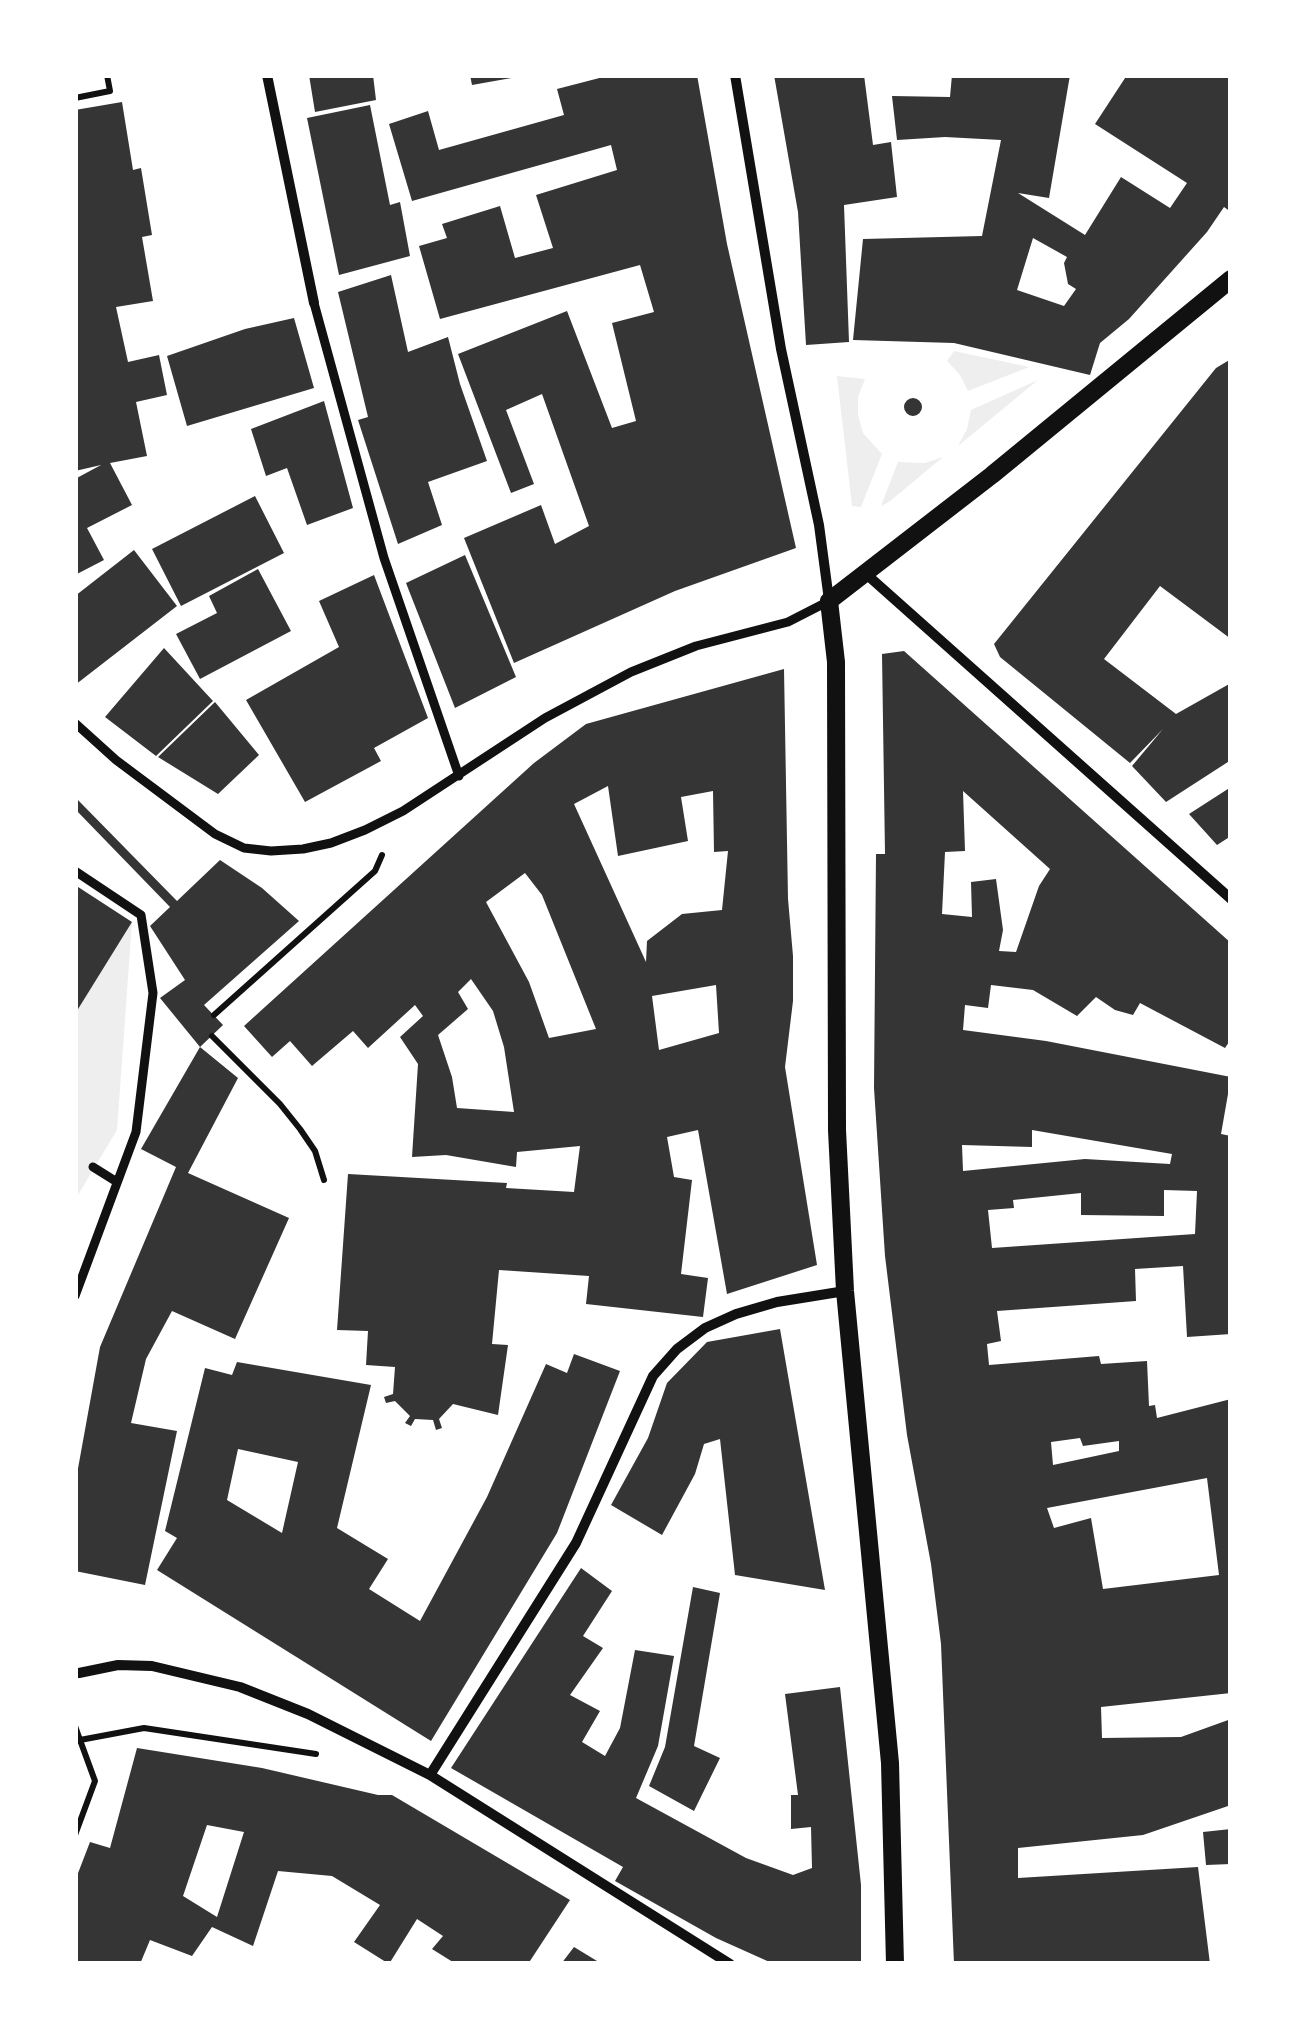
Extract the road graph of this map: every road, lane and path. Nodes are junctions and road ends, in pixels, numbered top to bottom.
1 (108, 75) edge
2 (267, 75) edge
3 (735, 75) edge
4 (75, 98) edge
5 (1231, 279) edge
6 (314, 303) joint
7 (865, 573) junction
8 (829, 601) junction
9 (75, 723) edge
10 (459, 776) junction
11 (404, 811) junction
12 (75, 871) edge
13 (1231, 899) edge
14 (214, 1015) dead end
15 (212, 1036) dead end
16 (93, 1168) dead end
17 (324, 1180) dead end
18 (117, 1182) junction
19 (845, 1291) junction
20 (75, 1296) edge
21 (80, 1673) dead end
22 (75, 1726) edge
23 (77, 1741) edge
24 (316, 1754) dead end
25 (430, 1775) junction
26 (75, 1835) edge
27 (730, 1964) edge
28 (894, 1964) edge

1 - 4 path
2 - 6 street
3 - 8 street
5 - 7 street
6 - 10 street
7 - 8 street
7 - 13 street
8 - 10 street
8 - 19 street
9 - 11 street
10 - 11 street
11 - 14 path
12 - 18 street
15 - 17 path
16 - 18 street
18 - 20 street
19 - 25 street
19 - 28 street
21 - 25 street
22 - 23 path
23 - 24 path
23 - 26 path
25 - 27 street

